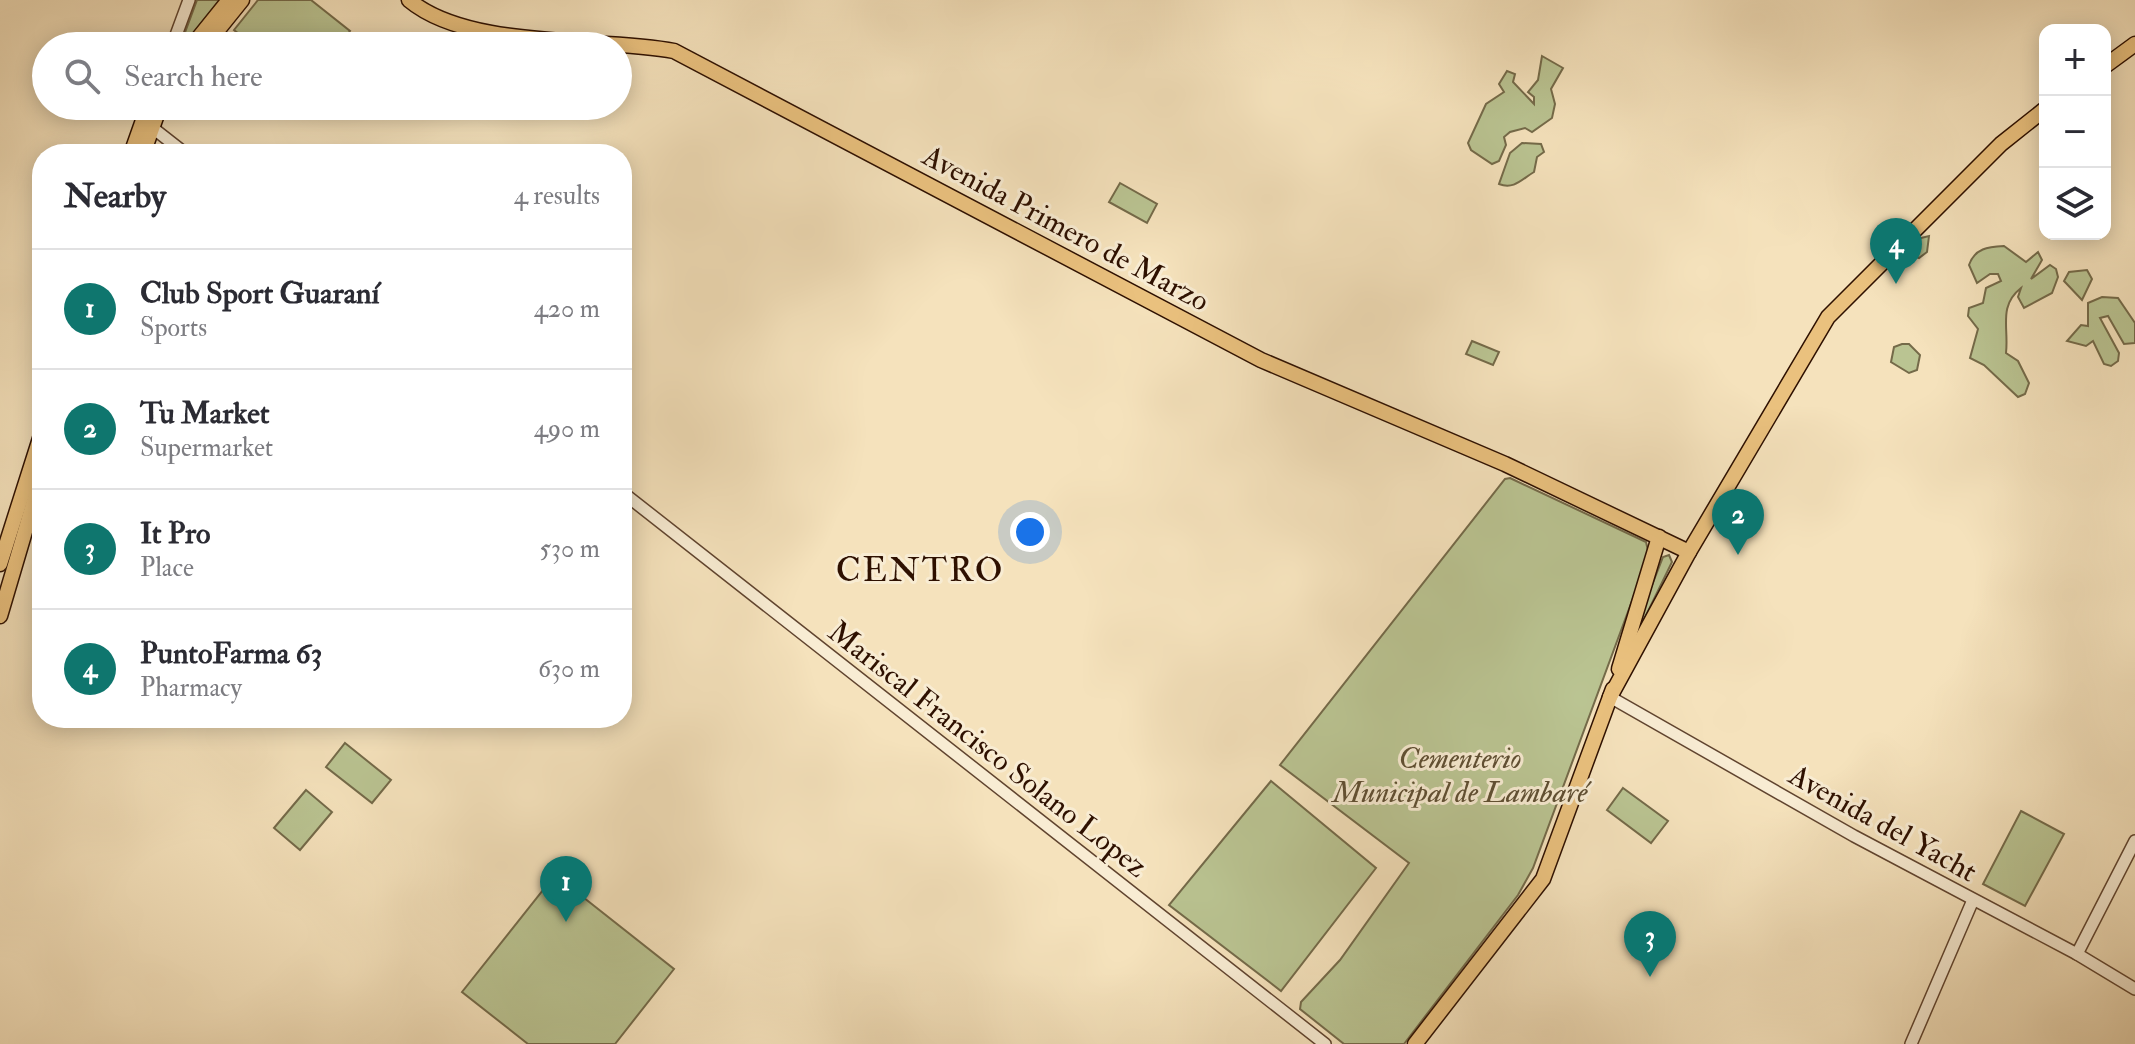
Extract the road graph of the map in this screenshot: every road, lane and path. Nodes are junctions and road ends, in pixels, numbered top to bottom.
1 (189, 0) edge
2 (229, 0) edge
3 (242, 0) edge
4 (409, 0) edge
5 (177, 32) edge
6 (203, 32) edge
7 (216, 32) edge
8 (499, 32) edge
9 (632, 44) edge
10 (2135, 44) edge
11 (2111, 62) edge
12 (2039, 114) edge
13 (146, 120) edge
14 (147, 120) edge
15 (149, 120) edge
16 (135, 144) edge
17 (144, 144) edge
18 (175, 144) edge
19 (32, 463) edge
20 (632, 500) edge
21 (32, 508) edge
22 (1659, 537) junction
23 (1689, 552) junction
24 (0, 564) edge
25 (0, 616) edge
26 (1610, 697) junction
27 (2135, 841) edge
28 (1973, 900) junction
29 (2077, 954) junction
30 (2135, 989) edge
31 (1325, 1044) edge
32 (1415, 1044) edge
33 (1911, 1044) edge

1 - 5 street
2 - 6 main road
3 - 7 main road
4 - 8 main road, Avenida Primero de Marzo
9 - 22 main road, Avenida Primero de Marzo
10 - 11 main road
12 - 23 main road
13 - 16 main road
14 - 17 main road
15 - 18 street
19 - 24 main road
20 - 31 street, Mariscal Francisco Solano Lopez
21 - 25 main road
22 - 23 main road, Avenida Primero de Marzo
22 - 26 main road
23 - 26 main road
26 - 28 street, Avenida del Yacht
26 - 32 main road
27 - 29 street
28 - 29 street, Avenida del Yacht
28 - 33 street
29 - 30 street, Avenida del Yacht

